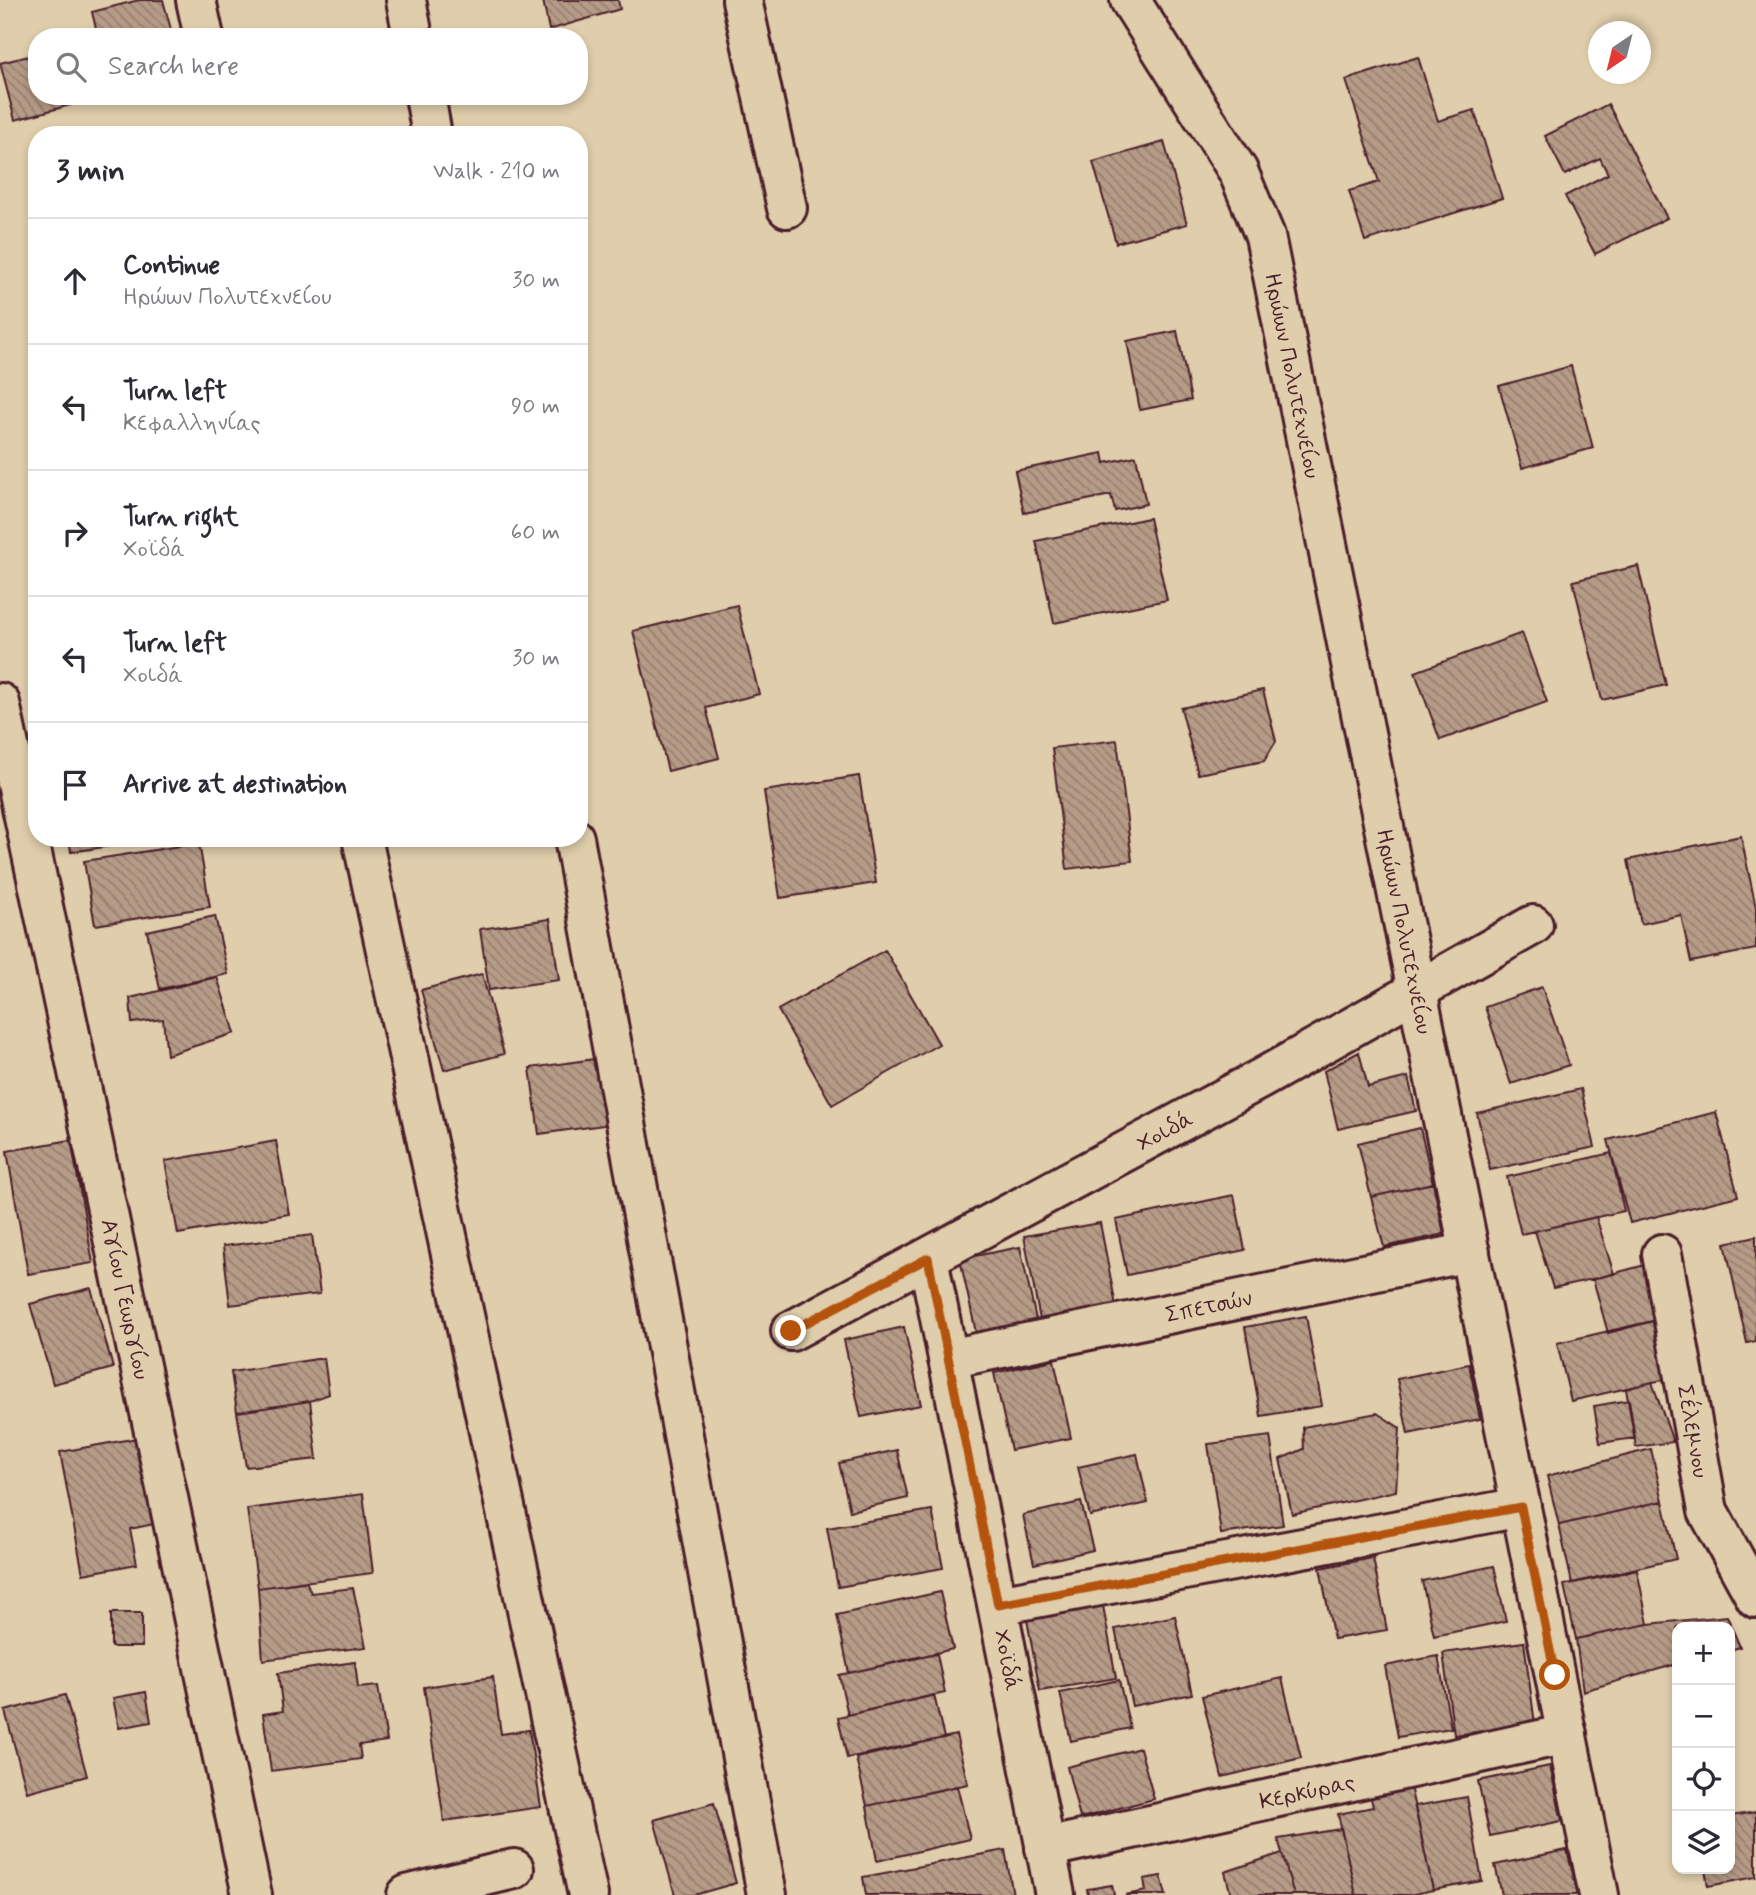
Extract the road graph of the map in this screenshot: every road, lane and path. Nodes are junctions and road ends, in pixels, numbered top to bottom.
1 (196, 0) edge
2 (406, 0) edge
3 (742, 0) edge
4 (1130, 0) edge
5 (202, 28) edge
6 (411, 28) edge
7 (427, 105) edge
8 (430, 126) edge
9 (787, 208) dead end
10 (0, 703) edge
11 (28, 835) edge
12 (30, 847) edge
13 (364, 847) edge
14 (576, 847) edge
15 (1533, 925) dead end
16 (1415, 989) junction
17 (1469, 1252) junction
18 (1662, 1254) dead end
19 (928, 1258) junction
20 (791, 1331) dead end
21 (948, 1359) junction
22 (1521, 1507) junction
23 (1756, 1598) edge
24 (998, 1605) junction
25 (1567, 1734) junction
26 (1045, 1848) junction
27 (514, 1869) dead end
28 (252, 1895) edge
29 (407, 1895) edge
30 (588, 1895) edge
31 (768, 1895) edge
32 (1055, 1895) edge
33 (1599, 1895) edge

1 - 5 street
2 - 6 street
3 - 9 street
4 - 16 street, Ηρώων Πολυτεχνείου
7 - 8 street
10 - 11 street, Αγίου Γεωργίου
12 - 28 street, Αγίου Γεωργίου
13 - 30 street
14 - 31 street
15 - 16 street, Χοιδά
16 - 17 street, Ηρώων Πολυτεχνείου
16 - 19 street, Χοιδά
17 - 21 street, Σπετσών
17 - 22 street, Ηρώων Πολυτεχνείου
18 - 23 street, Σέλεμνου
19 - 20 street, Χοιδά
19 - 21 street, Χοϊδά
21 - 24 street, Χοϊδά
22 - 24 street
22 - 25 street, Ηρώων Πολυτεχνείου
24 - 26 street, Χοϊδά
25 - 26 street, Κερκύρας
25 - 33 street, Ηρώων Πολυτεχνείου
26 - 32 street, Χοϊδά
27 - 29 street

